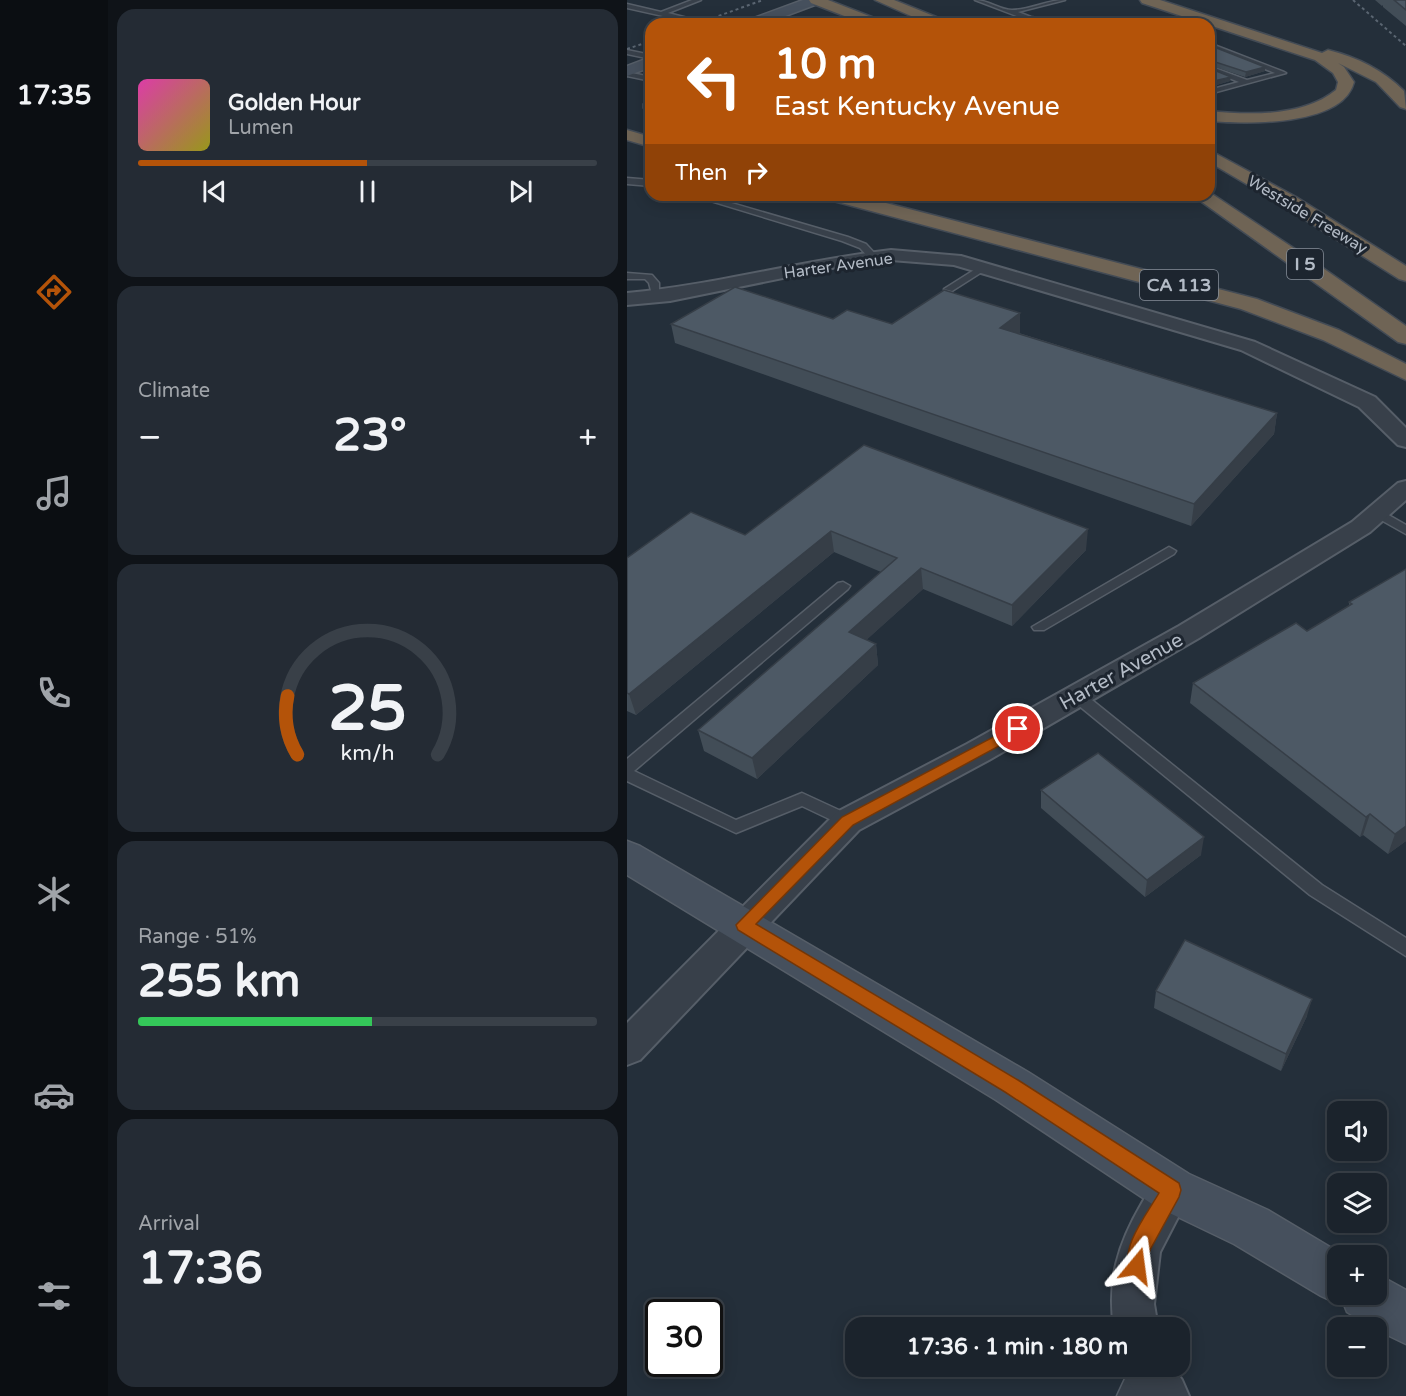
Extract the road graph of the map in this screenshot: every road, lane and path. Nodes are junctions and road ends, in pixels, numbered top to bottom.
1 (698, 0) edge
2 (816, 0) edge
3 (882, 0) edge
4 (978, 0) edge
5 (1062, 0) edge
6 (1147, 0) edge
7 (1161, 0) edge
8 (627, 6) edge
9 (845, 11) junction
10 (1011, 12) junction
11 (660, 14) junction
12 (679, 18) edge
13 (767, 18) edge
14 (856, 18) edge
15 (862, 18) edge
16 (926, 18) edge
17 (1026, 18) edge
18 (1203, 18) edge
19 (1215, 22) edge
20 (1215, 47) edge
21 (627, 52) edge
22 (645, 56) edge
23 (645, 64) edge
24 (1215, 70) edge
25 (627, 72) edge
26 (645, 77) edge
27 (1246, 82) junction
28 (1215, 90) edge
29 (1406, 104) edge
30 (1215, 116) edge
31 (627, 135) edge
32 (645, 140) edge
33 (1215, 158) edge
34 (627, 181) edge
35 (645, 182) edge
36 (715, 201) edge
37 (857, 201) edge
38 (1210, 201) edge
39 (873, 257) junction
40 (982, 268) junction
41 (1406, 275) edge
42 (627, 276) edge
43 (949, 289) edge
44 (656, 296) junction
45 (627, 299) edge
46 (1406, 337) edge
47 (1406, 373) edge
48 (1406, 440) edge
49 (1406, 488) edge
50 (1377, 513) junction
51 (1406, 530) edge
52 (1169, 550) dead end
53 (843, 586) dead end
54 (1039, 627) dead end
55 (1077, 696) junction
56 (627, 768) edge
57 (627, 774) edge
58 (848, 821) junction
59 (627, 856) edge
60 (744, 925) junction
61 (1406, 948) edge
62 (627, 1048) edge
63 (1172, 1190) junction
64 (1327, 1272) edge
65 (1383, 1305) edge
66 (1134, 1317) edge
67 (1406, 1319) edge
68 (1138, 1377) edge
69 (1152, 1377) edge
70 (1129, 1396) edge
71 (1166, 1396) edge

1 - 11 lane
2 - 9 highway
2 - 13 street
3 - 16 highway
4 - 10 lane
5 - 10 lane
6 - 18 highway
7 - 29 highway
8 - 11 lane
9 - 14 highway
9 - 15 highway
10 - 17 lane
11 - 12 lane
19 - 30 highway
20 - 27 lane
21 - 22 lane
23 - 25 street
24 - 27 lane
25 - 26 lane
27 - 28 lane
31 - 32 highway
33 - 41 highway, Westside Freeway / I 5
34 - 35 lane
36 - 39 lane
37 - 47 highway, CA 113
38 - 46 highway, I 5
39 - 40 street, Harter Avenue
39 - 44 street, Harter Avenue
40 - 43 lane
40 - 48 street, Harter Avenue
42 - 44 lane
44 - 45 street, Harter Avenue
49 - 50 street, Harter Avenue
50 - 51 lane
50 - 55 street, Harter Avenue
52 - 54 lane
53 - 56 lane
55 - 58 street, Harter Avenue
55 - 61 lane
57 - 58 lane
58 - 60 street, Harter Avenue
59 - 60 street
60 - 62 street, Harter Avenue
60 - 63 street
63 - 64 street
63 - 66 street
65 - 67 street
68 - 70 lane
69 - 71 street

